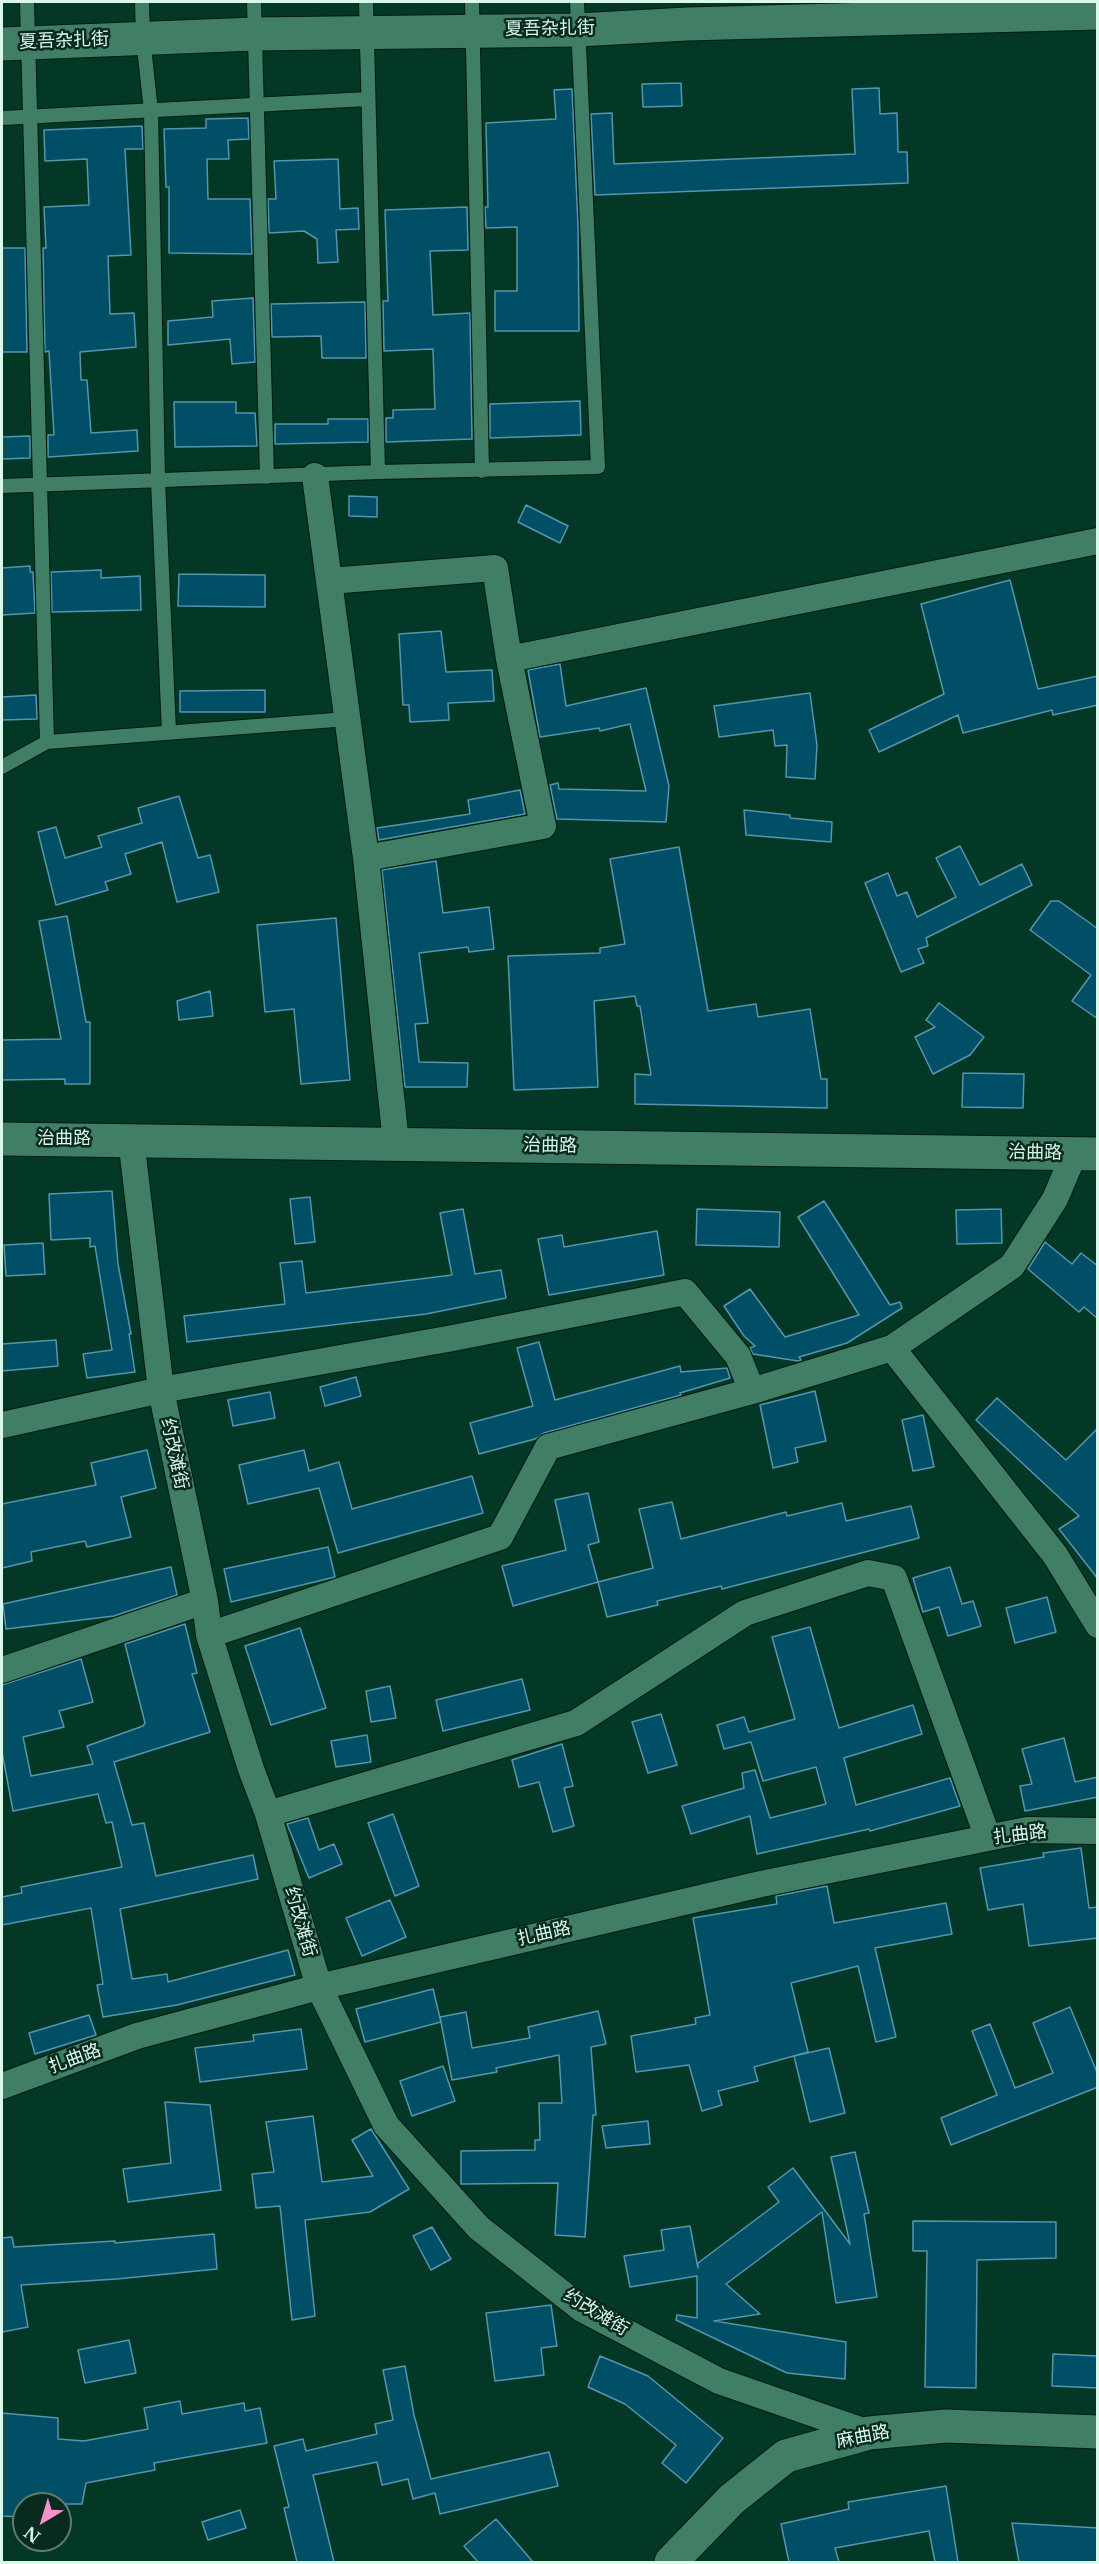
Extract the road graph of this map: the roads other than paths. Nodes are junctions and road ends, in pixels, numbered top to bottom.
1 (27, 2) edge
2 (142, 2) edge
3 (254, 2) edge
4 (687, 13) edge
5 (1098, 13) edge
6 (473, 16) edge
7 (578, 16) edge
8 (366, 17) edge
9 (255, 34) junction
10 (143, 38) junction
11 (15, 43) edge
12 (368, 99) junction
13 (258, 105) junction
14 (152, 111) junction
15 (30, 117) junction
16 (2, 118) edge
17 (482, 471) junction
18 (378, 472) junction
19 (315, 476) junction
20 (267, 477) junction
21 (158, 481) junction
22 (38, 484) junction
23 (2, 486) edge
24 (1098, 541) edge
25 (329, 581) junction
26 (509, 659) junction
27 (348, 719) junction
28 (169, 732) junction
29 (47, 742) junction
30 (2, 767) edge
31 (366, 858) junction
32 (2, 1138) edge
33 (130, 1139) junction
34 (396, 1143) junction
35 (1086, 1154) edge
36 (892, 1348) junction
37 (161, 1390) junction
38 (752, 1391) junction
39 (2, 1425) edge
40 (205, 1601) junction
41 (1098, 1625) edge
42 (209, 1635) junction
43 (2, 1670) edge
44 (268, 1814) junction
45 (1098, 1831) edge
46 (988, 1838) junction
47 (319, 1987) junction
48 (2, 2086) edge
49 (1098, 2432) edge
50 (869, 2433) junction
51 (671, 2562) edge

1 - 11 lane
2 - 10 lane
3 - 9 lane
4 - 5 main road, 夏吾杂扎街
4 - 7 main road, 夏吾杂扎街
6 - 7 main road, 夏吾杂扎街
6 - 8 main road, 夏吾杂扎街
6 - 17 lane
7 - 17 lane
8 - 9 main road, 夏吾杂扎街
8 - 12 lane
9 - 10 main road, 夏吾杂扎街
9 - 13 lane
10 - 11 main road, 夏吾杂扎街
10 - 14 lane
11 - 15 lane
12 - 13 lane
12 - 18 lane
13 - 14 lane
13 - 20 lane
14 - 15 lane
14 - 21 lane
15 - 16 lane
15 - 22 lane
17 - 18 lane
18 - 19 lane
19 - 20 lane
19 - 25 street
20 - 21 lane
21 - 22 lane
21 - 28 lane
22 - 23 lane
22 - 29 lane
24 - 26 street
25 - 26 street
25 - 27 street
26 - 31 street
27 - 28 lane
27 - 31 street
28 - 29 lane
29 - 30 lane
31 - 34 street
32 - 33 main road, 治曲路
33 - 34 main road, 治曲路
33 - 37 street, 约改滩街
34 - 35 main road, 治曲路
35 - 36 street
36 - 38 street
36 - 41 street
37 - 38 street
37 - 39 street
37 - 40 street, 约改滩街
38 - 42 street
40 - 42 street, 约改滩街
40 - 43 street
42 - 44 street, 约改滩街
44 - 46 street
44 - 47 street, 约改滩街
45 - 46 street, 扎曲路
46 - 47 street, 扎曲路
47 - 48 street, 扎曲路
47 - 50 street, 约改滩街
49 - 50 main road, 麻曲路
50 - 51 main road, 麻曲路

